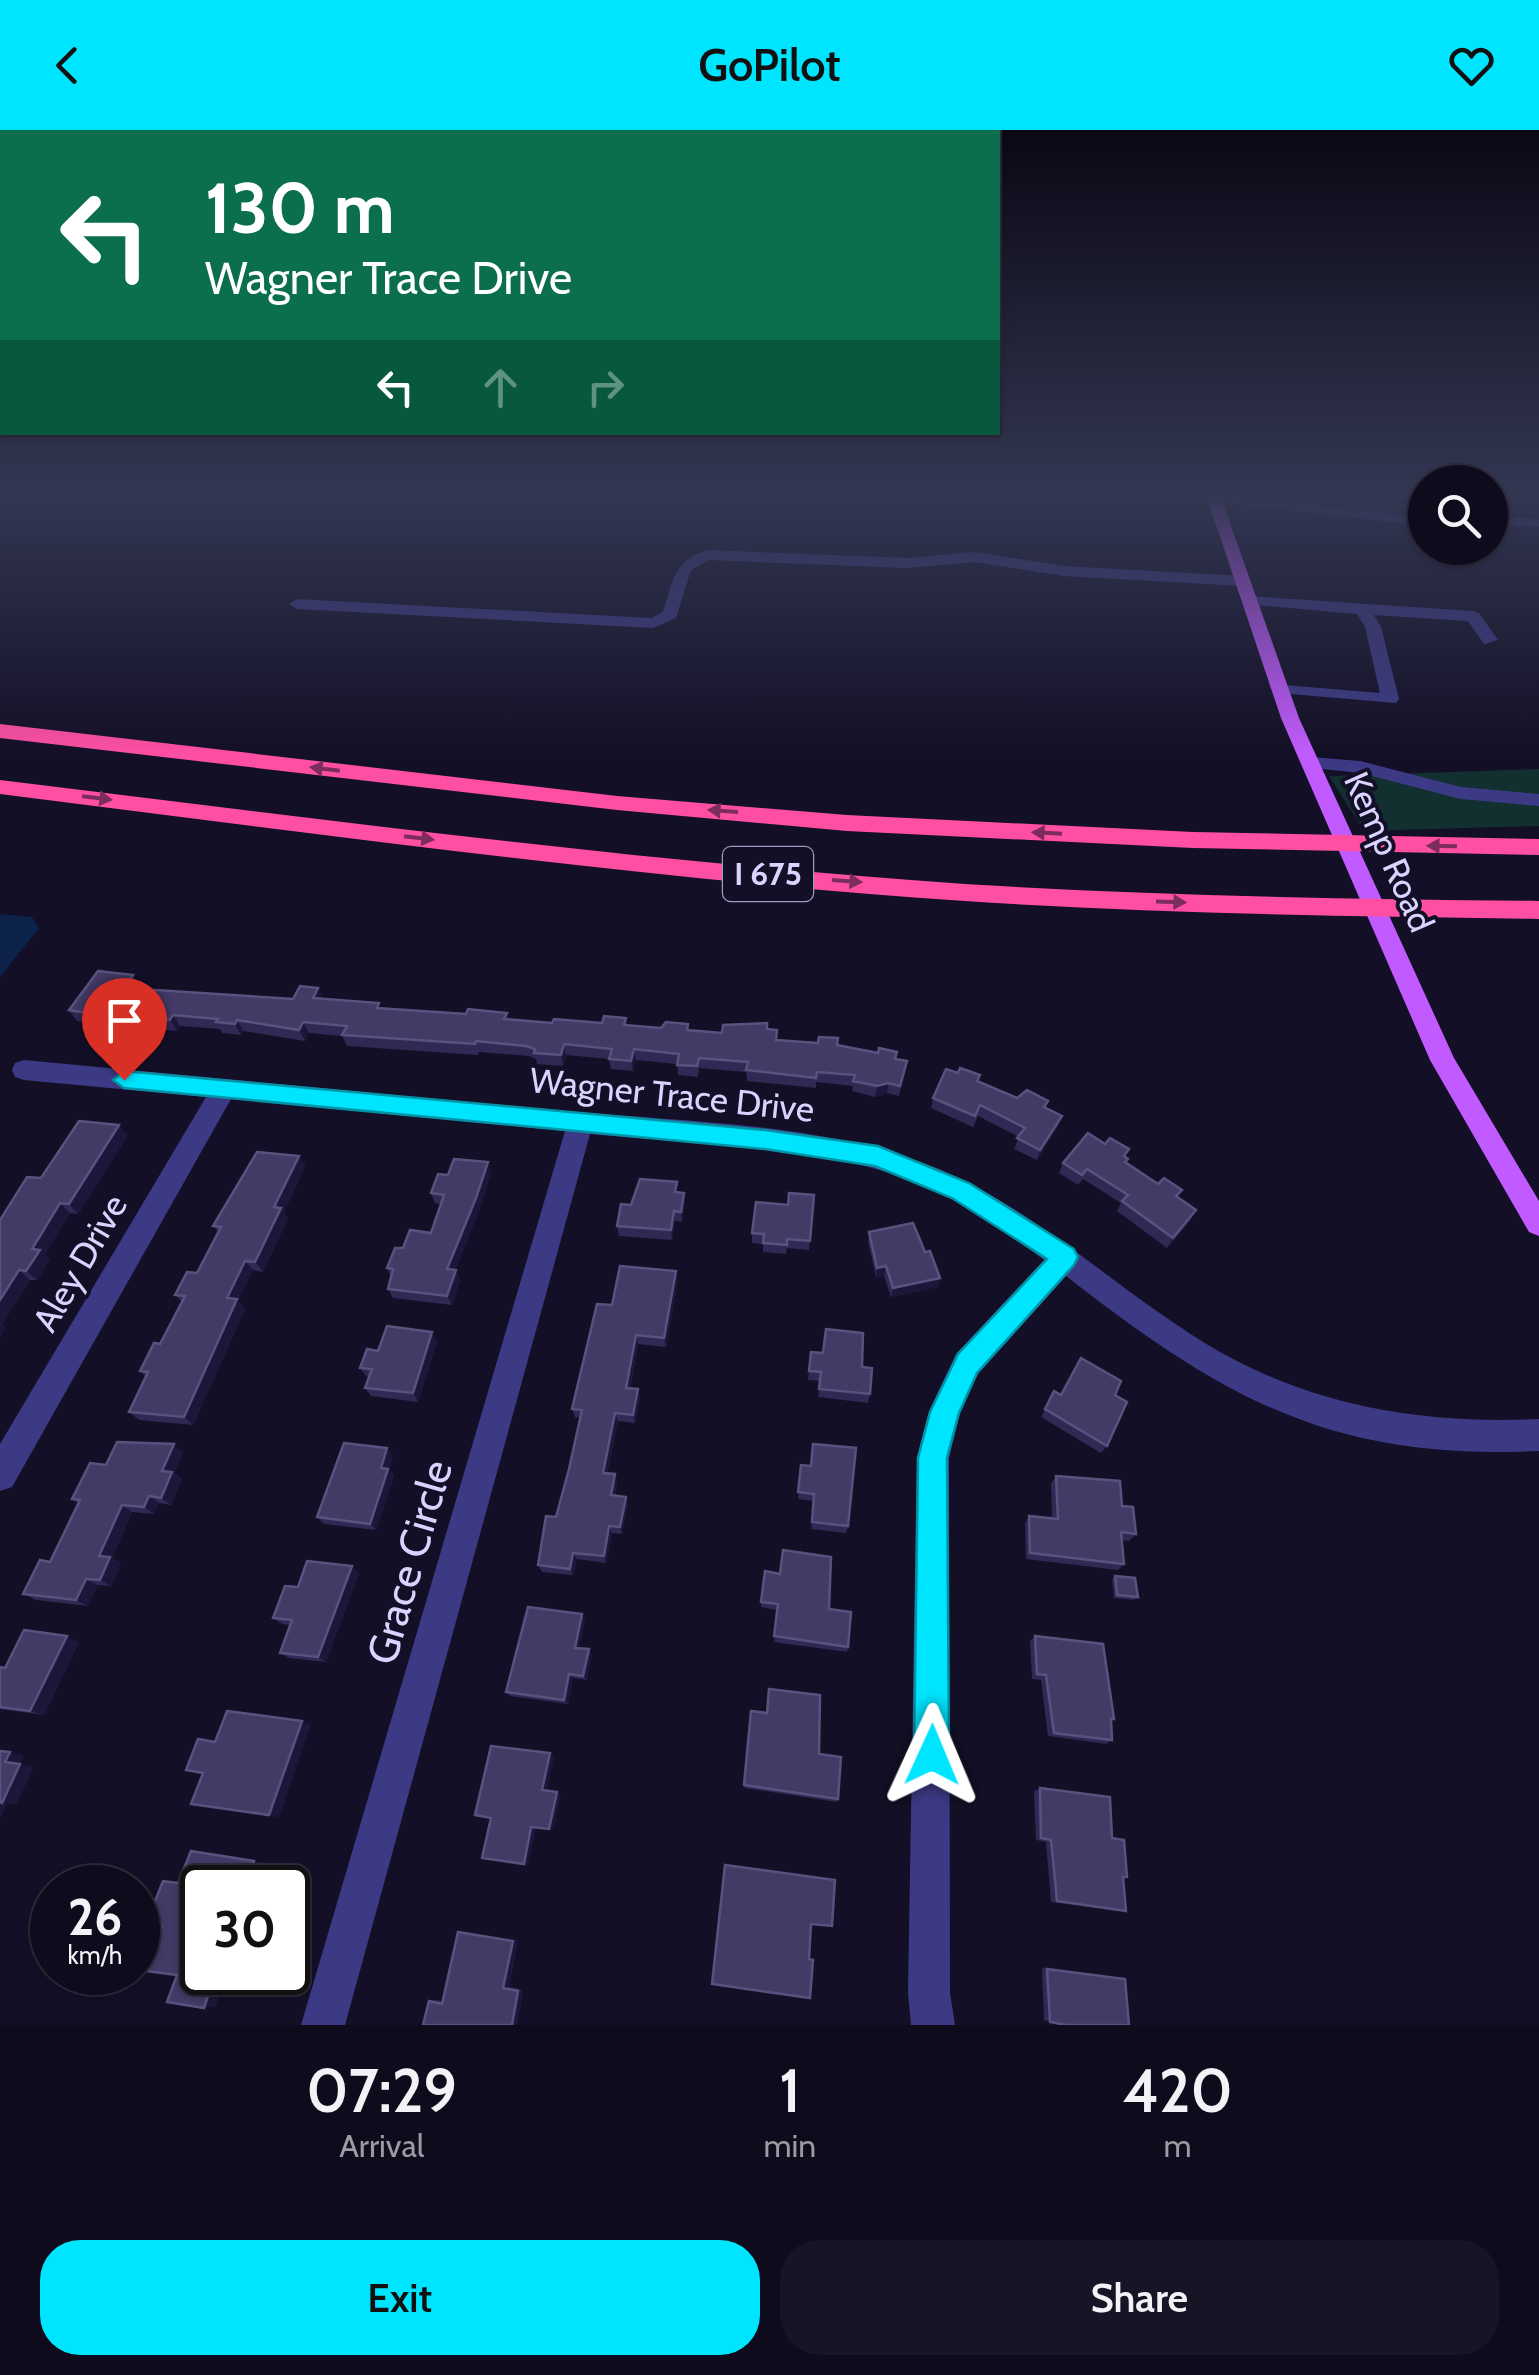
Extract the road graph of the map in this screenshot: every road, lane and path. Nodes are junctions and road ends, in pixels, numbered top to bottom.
1 (681, 580) edge
2 (1242, 580) edge
3 (1249, 602) junction
4 (296, 604) dead end
5 (1362, 610) junction
6 (1490, 640) dead end
7 (1279, 688) junction
8 (0, 731) edge
9 (1311, 764) junction
10 (0, 786) edge
11 (1539, 800) edge
12 (1539, 847) edge
13 (1539, 910) edge
14 (24, 1070) dead end
15 (224, 1089) junction
16 (580, 1123) junction
17 (1539, 1224) edge
18 (1065, 1257) junction
19 (1539, 1435) edge
20 (0, 1475) edge
21 (324, 2025) edge
22 (933, 2025) edge

1 - 4 street
2 - 3 main road, Kemp Road
3 - 5 street
3 - 7 main road, Kemp Road
5 - 6 street
5 - 7 street
7 - 9 main road, Kemp Road
12 -> 8 highway, I 675
9 - 11 street
9 - 17 main road, Kemp Road
10 -> 13 highway, I 675
14 - 15 street, Wagner Trace Drive
15 - 16 street, Wagner Trace Drive
15 - 20 street, Aley Drive
16 - 18 street, Wagner Trace Drive
16 - 21 street, Grace Circle
18 - 19 street, Wagner Trace Drive
18 - 22 street

